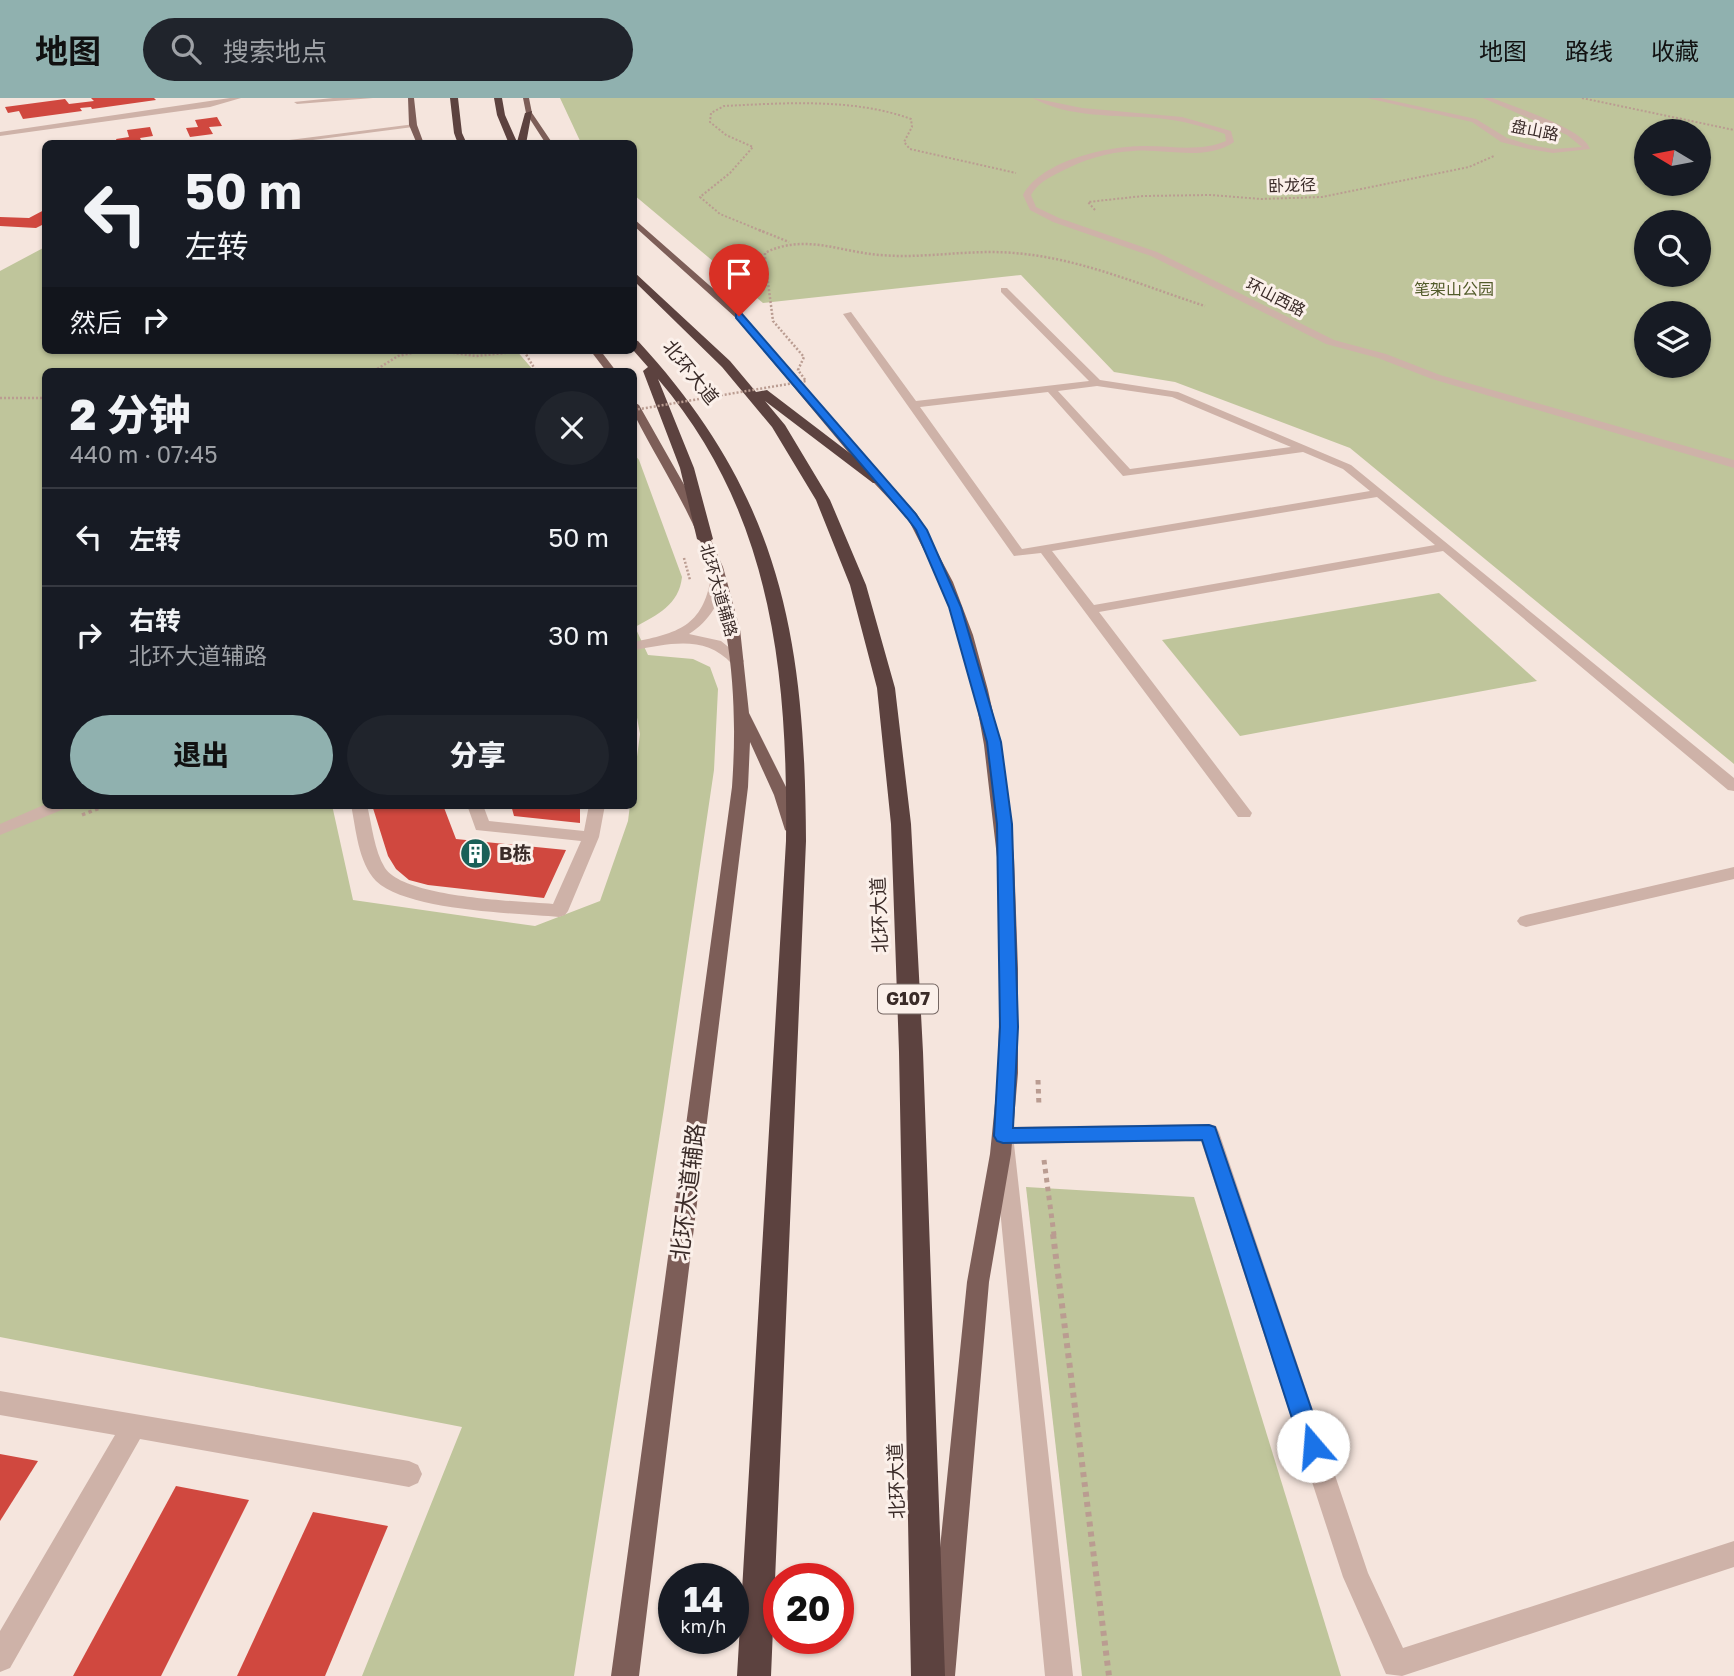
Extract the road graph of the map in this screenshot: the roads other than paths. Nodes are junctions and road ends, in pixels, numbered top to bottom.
1 (226, 98) edge
2 (238, 98) edge
3 (371, 98) edge
4 (411, 98) edge
5 (454, 98) edge
6 (498, 98) edge
7 (526, 98) edge
8 (1036, 98) edge
9 (1370, 98) edge
10 (1486, 98) edge
11 (297, 102) dead end
12 (187, 108) junction
13 (529, 113) junction
14 (413, 125) junction
15 (0, 134) edge
16 (293, 140) edge
17 (419, 140) edge
18 (461, 140) edge
19 (512, 140) edge
20 (522, 140) edge
21 (547, 140) edge
22 (637, 225) edge
23 (637, 278) edge
24 (1004, 290) dead end
25 (848, 314) dead end
26 (637, 348) edge
27 (637, 350) edge
28 (598, 354) edge
29 (726, 364) junction
30 (609, 368) edge
31 (1097, 383) junction
32 (1050, 388) junction
33 (913, 405) junction
34 (637, 413) edge
35 (1307, 447) junction
36 (1734, 464) edge
37 (878, 480) junction
38 (1380, 493) junction
39 (705, 538) junction
40 (1446, 547) junction
41 (1044, 549) junction
42 (718, 577) junction
43 (1090, 610) junction
44 (659, 641) junction
45 (637, 645) edge
46 (737, 661) junction
47 (742, 707) junction
48 (1734, 786) edge
49 (49, 809) edge
50 (360, 809) edge
51 (476, 809) edge
52 (596, 809) edge
53 (1244, 813) dead end
54 (0, 830) edge
55 (591, 837) junction
56 (796, 841) junction
57 (1734, 873) edge
58 (1527, 920) dead end
59 (1003, 1136) junction
60 (0, 1403) edge
61 (134, 1426) junction
62 (409, 1474) dead end
63 (1734, 1554) edge
64 (0, 1658) edge
65 (1399, 1670) edge
66 (625, 1676) edge
67 (754, 1676) edge
68 (928, 1676) edge
69 (941, 1676) edge
70 (1059, 1676) edge

1 - 12 street
2 - 12 street
3 - 11 street
4 - 14 main road
5 - 18 highway
6 - 19 highway
7 - 13 main road
8 - 36 street, 环山西路
9 - 10 street, 盘山路
12 - 15 street
13 - 20 highway
13 - 21 main road
14 - 16 street
14 - 17 main road
22 - 37 main road
23 - 29 highway, 北环大道 / G107
24 - 31 street
25 - 33 street
26 - 56 highway, 北环大道
27 - 39 highway
28 - 30 main road
29 - 37 highway
29 - 68 highway, 北环大道 / G107
31 - 32 street
31 - 35 street
32 - 33 street
32 - 35 street
33 - 41 street
34 - 39 main road, 北环大道辅路
35 - 38 street
37 - 59 main road
38 - 40 street
38 - 41 street
39 - 42 main road, 北环大道辅路
40 - 43 street
40 - 48 street
41 - 43 street
42 - 44 street
42 - 46 main road, 北环大道辅路
43 - 53 street
44 - 45 street
44 - 46 street
46 - 47 main road, 北环大道辅路
47 - 56 main road, 北环大道辅路
47 - 66 main road, 北环大道辅路
49 - 54 street
50 - 55 street
51 - 55 street
52 - 55 street
56 - 67 highway, 北环大道
57 - 58 street
59 - 65 street
59 - 69 main road
59 - 70 street
60 - 61 street
61 - 62 street
61 - 64 street
63 - 65 street

